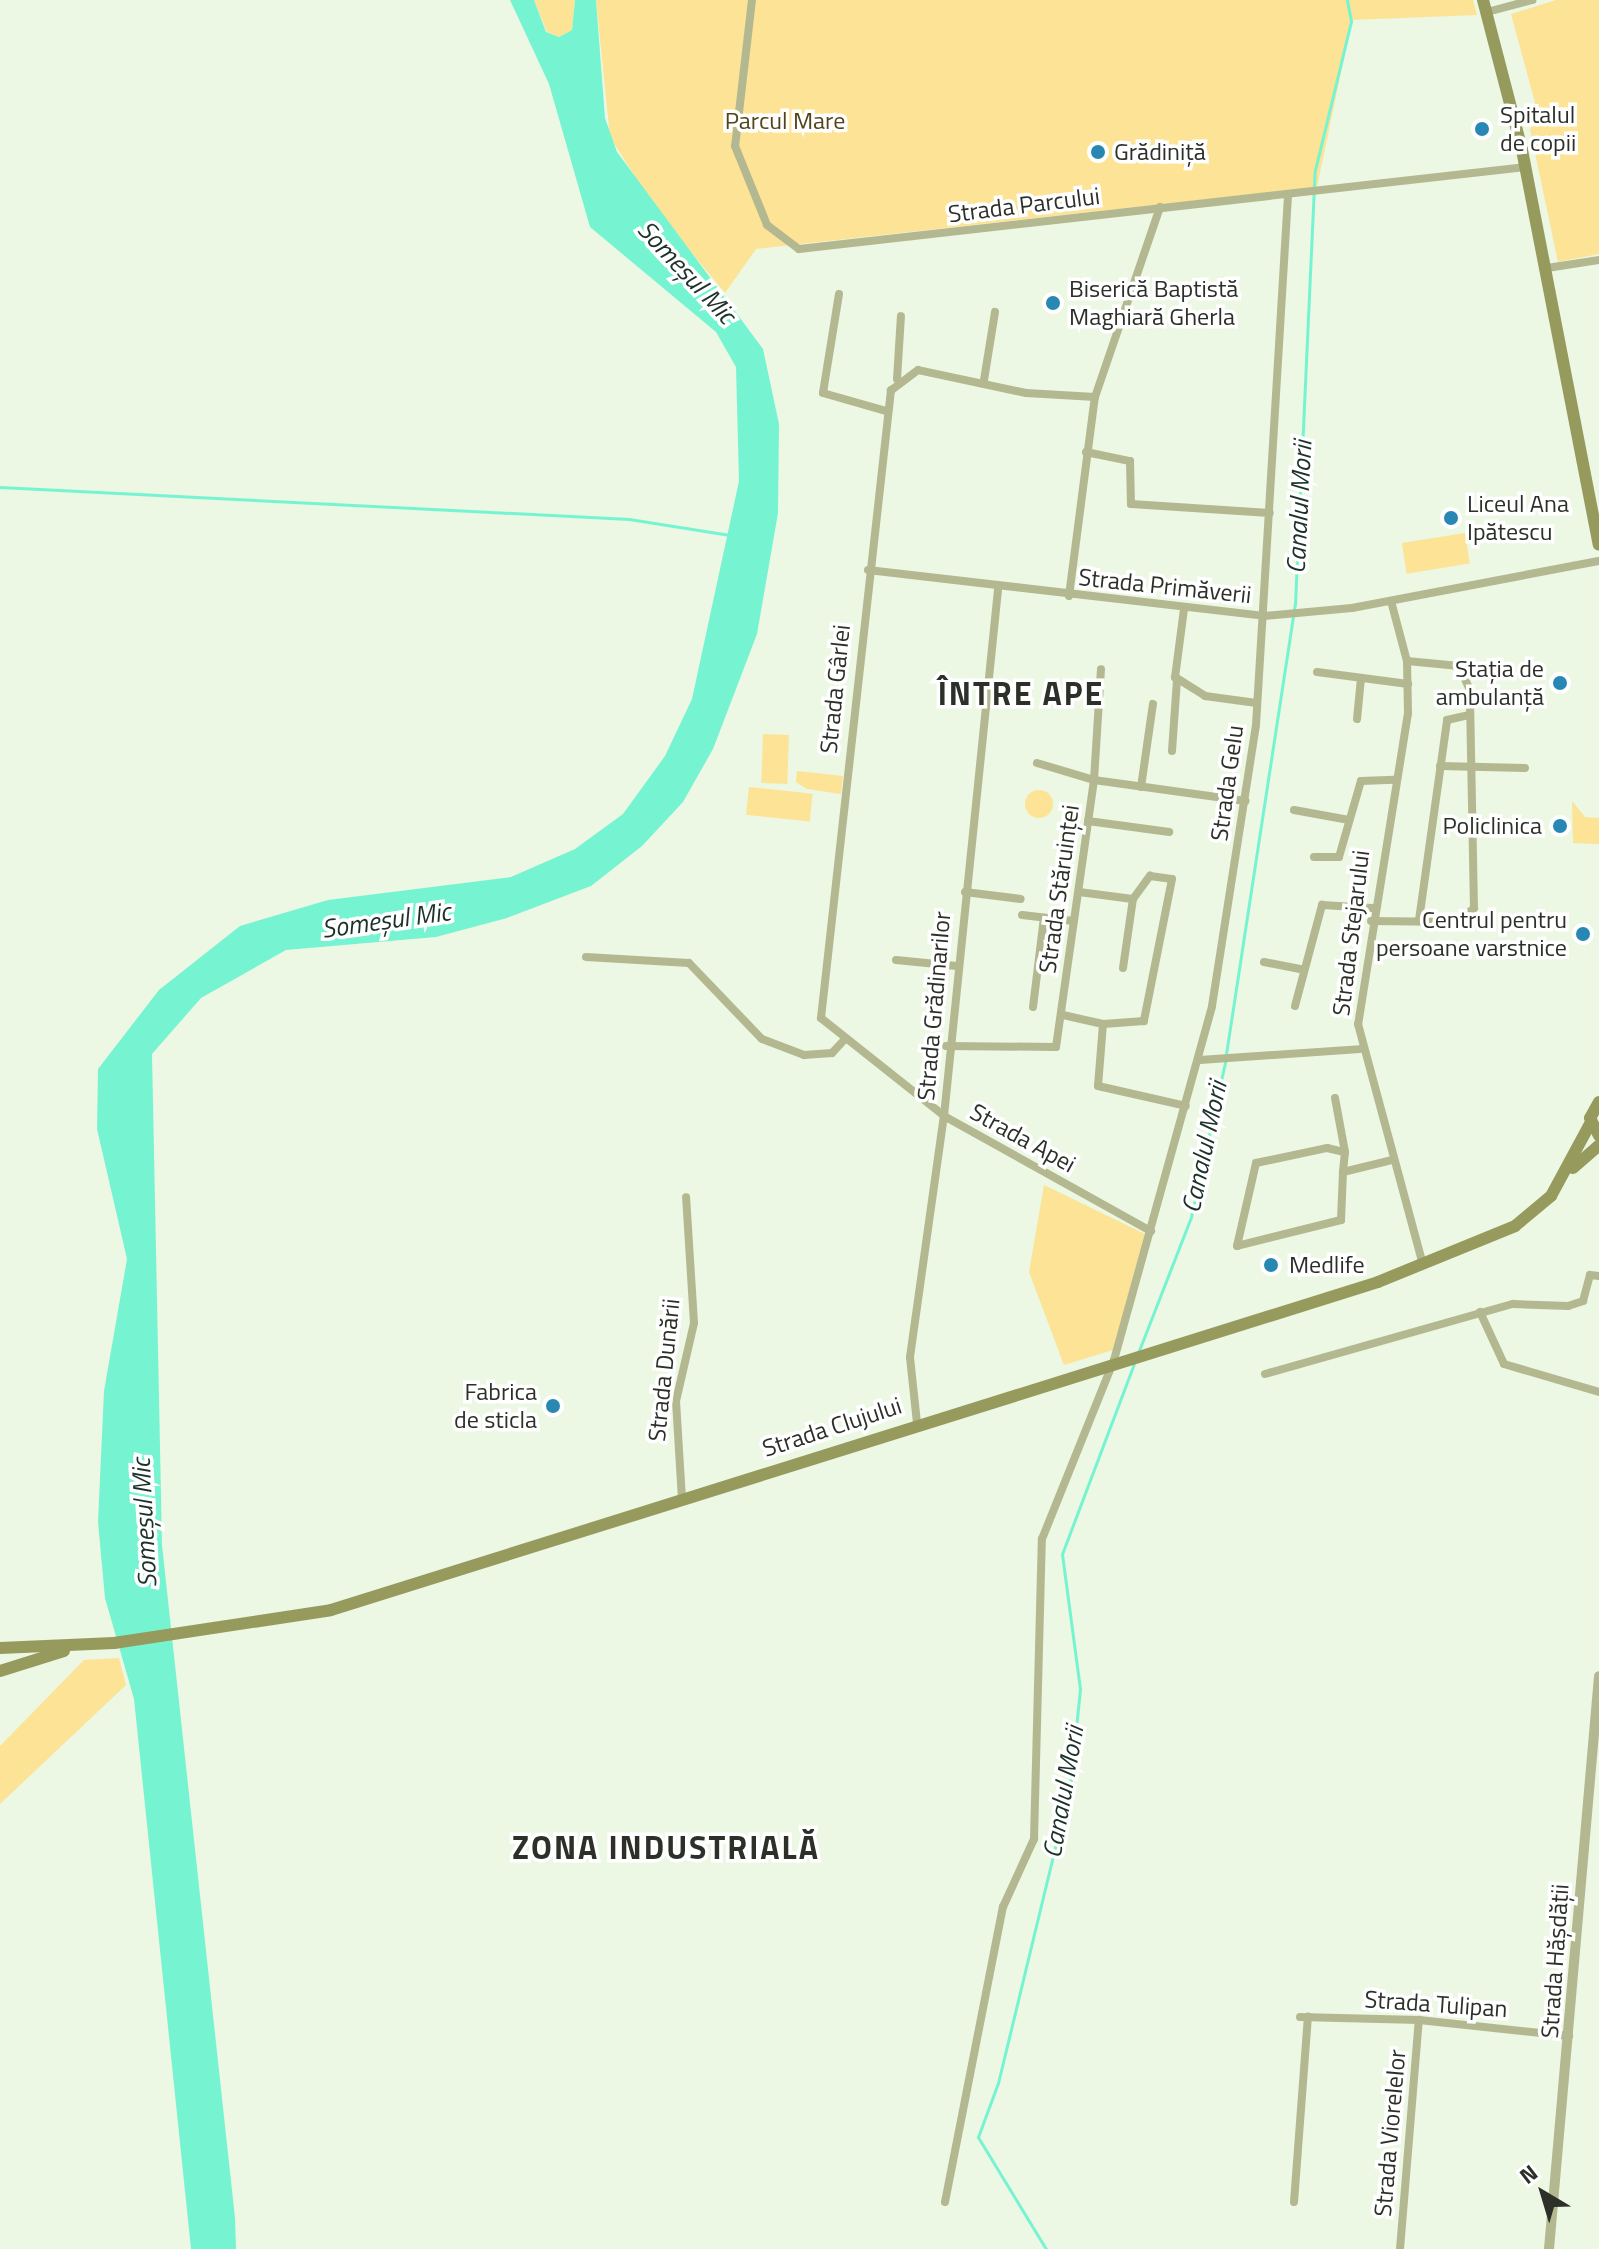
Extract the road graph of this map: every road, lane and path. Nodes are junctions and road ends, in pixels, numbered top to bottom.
1 (752, 0) edge
2 (1532, 0) edge
3 (1485, 6) edge
4 (1526, 167) junction
5 (1288, 196) junction
6 (1160, 207) junction
7 (1599, 260) edge
8 (1547, 268) junction
9 (839, 294) dead end
10 (995, 312) dead end
11 (901, 316) dead end
12 (897, 379) junction
13 (984, 380) junction
14 (1095, 397) junction
15 (886, 411) junction
16 (1086, 452) junction
17 (1270, 513) junction
18 (1599, 545) edge
19 (1599, 561) edge
20 (868, 570) junction
21 (998, 590) junction
22 (1069, 596) junction
23 (1391, 601) junction
24 (1184, 609) junction
25 (1264, 616) junction
26 (1407, 661) junction
27 (1101, 669) dead end
28 (1317, 672) dead end
29 (1361, 678) junction
30 (1177, 679) junction
31 (1408, 684) junction
32 (1257, 703) junction
33 (1153, 704) dead end
34 (1468, 715) junction
35 (1357, 719) dead end
36 (1172, 751) dead end
37 (1037, 763) dead end
38 (1440, 766) junction
39 (1475, 768) junction
40 (1525, 768) dead end
41 (1094, 780) junction
42 (1394, 780) junction
43 (1141, 787) junction
44 (1246, 801) junction
45 (1294, 810) dead end
46 (1349, 820) junction
47 (1088, 821) junction
48 (1169, 832) dead end
49 (1314, 857) dead end
50 (965, 892) junction
51 (1079, 892) junction
52 (1021, 899) dead end
53 (1133, 899) junction
54 (1372, 908) junction
55 (1022, 915) dead end
56 (1044, 918) junction
57 (1419, 920) junction
58 (1074, 921) junction
59 (1371, 921) junction
60 (586, 957) dead end
61 (896, 960) dead end
62 (1264, 962) dead end
63 (957, 966) junction
64 (1123, 968) dead end
65 (1301, 969) junction
66 (1295, 1006) dead end
67 (1033, 1007) dead end
68 (1063, 1015) junction
69 (821, 1018) joint
70 (1103, 1024) junction
71 (845, 1039) junction
72 (946, 1046) junction
73 (1360, 1049) junction
74 (1200, 1060) junction
75 (1335, 1098) dead end
76 (1599, 1102) edge
77 (1186, 1106) junction
78 (944, 1116) junction
79 (1590, 1124) junction
80 (1599, 1136) edge
81 (1599, 1145) edge
82 (1345, 1152) junction
83 (1392, 1160) junction
84 (1343, 1172) junction
85 (1565, 1175) junction
86 (686, 1197) dead end
87 (1151, 1231) junction
88 (1424, 1266) junction
89 (1599, 1276) edge
90 (1480, 1312) junction
91 (1120, 1358) junction
92 (1265, 1374) dead end
93 (1599, 1392) edge
94 (917, 1423) junction
95 (682, 1499) junction
96 (83, 1646) junction
97 (0, 1648) edge
98 (0, 1671) edge
99 (1599, 1676) edge
100 (1419, 2020) junction
101 (1569, 2036) junction
102 (945, 2202) dead end
103 (1294, 2202) dead end
104 (1400, 2249) edge
105 (1549, 2249) edge

1 - 6 street, Strada Parcului
2 - 3 street
3 - 4 main road
4 - 5 street, Strada Parcului
4 - 8 main road
5 - 6 street, Strada Parcului
5 - 17 street, Strada Gelu
6 - 14 street
7 - 8 street
8 - 18 main road
9 - 15 street
10 - 13 street
11 - 12 street, Strada Gârlei
12 - 13 street
12 - 15 street, Strada Gârlei
13 - 14 street
14 - 16 street
15 - 20 street, Strada Gârlei
16 - 17 street
16 - 22 street
17 - 25 street, Strada Gelu
19 - 23 street, Strada Primăverii
20 - 21 street, Strada Primăverii
20 - 69 street, Strada Gârlei
21 - 22 street, Strada Primăverii
21 - 50 street, Strada Grădinarilor
22 - 24 street, Strada Primăverii
23 - 25 street, Strada Primăverii
23 - 26 street, Strada Stejarului
24 - 25 street, Strada Primăverii
24 - 30 street
25 - 32 street, Strada Gelu
26 - 31 street, Strada Stejarului
26 - 34 street
27 - 41 street
28 - 29 street
29 - 31 street
29 - 35 street
30 - 32 street
30 - 36 street
31 - 42 street, Strada Stejarului
32 - 44 street, Strada Gelu
33 - 43 street
34 - 38 street
34 - 39 street
37 - 41 street
38 - 39 street
38 - 57 street
39 - 40 street
39 - 57 street
41 - 43 street, Strada Stăruinței
41 - 47 street, Strada Stăruinței
42 - 46 street
42 - 54 street, Strada Stejarului
43 - 44 street, Strada Stăruinței
44 - 74 street, Strada Gelu
45 - 46 street
46 - 49 street
47 - 48 street
47 - 51 street, Strada Stăruinței
50 - 52 street
50 - 63 street, Strada Grădinarilor
51 - 53 street
51 - 58 street, Strada Stăruinței
53 - 64 street
53 - 70 street
54 - 59 street, Strada Stejarului
54 - 65 street
55 - 56 street
56 - 58 street
56 - 67 street
57 - 59 street
58 - 68 street, Strada Stăruinței
59 - 73 street, Strada Stejarului
60 - 71 street
61 - 63 street
62 - 65 street
63 - 72 street, Strada Grădinarilor
65 - 66 street
68 - 70 street
68 - 72 street, Strada Stăruinței
69 - 71 street, Strada Apei
70 - 77 street
71 - 78 street, Strada Apei
72 - 78 street, Strada Grădinarilor
73 - 74 street
73 - 83 street, Strada Stejarului
74 - 77 street, Strada Gelu
75 - 82 street
76 - 79 main road, Strada Clujului
77 - 87 street, Strada Gelu
78 - 87 street, Strada Apei
78 - 94 street, Strada Grădinarilor
79 - 80 main road
79 - 85 main road, Strada Clujului
81 - 85 main road, Strada Clujului
82 - 84 street
82 - 84 street
83 - 84 street
83 - 88 street, Strada Stejarului
85 - 88 main road, Strada Clujului
86 - 95 street, Strada Dunării
87 - 91 street, Strada Gelu
88 - 91 main road, Strada Clujului
89 - 90 street
90 - 92 street
90 - 93 street
91 - 94 main road, Strada Clujului
91 - 102 street, Strada Gelu
94 - 95 main road, Strada Clujului
95 - 96 main road, Strada Clujului
96 - 97 main road, Strada Clujului
96 - 98 main road, Strada Clujului
99 - 101 street, Strada Hășdății
100 - 101 street, Strada Tulipan
100 - 103 street, Strada Tulipan
100 - 104 street, Strada Viorelelor
101 - 105 street, Strada Hășdății

